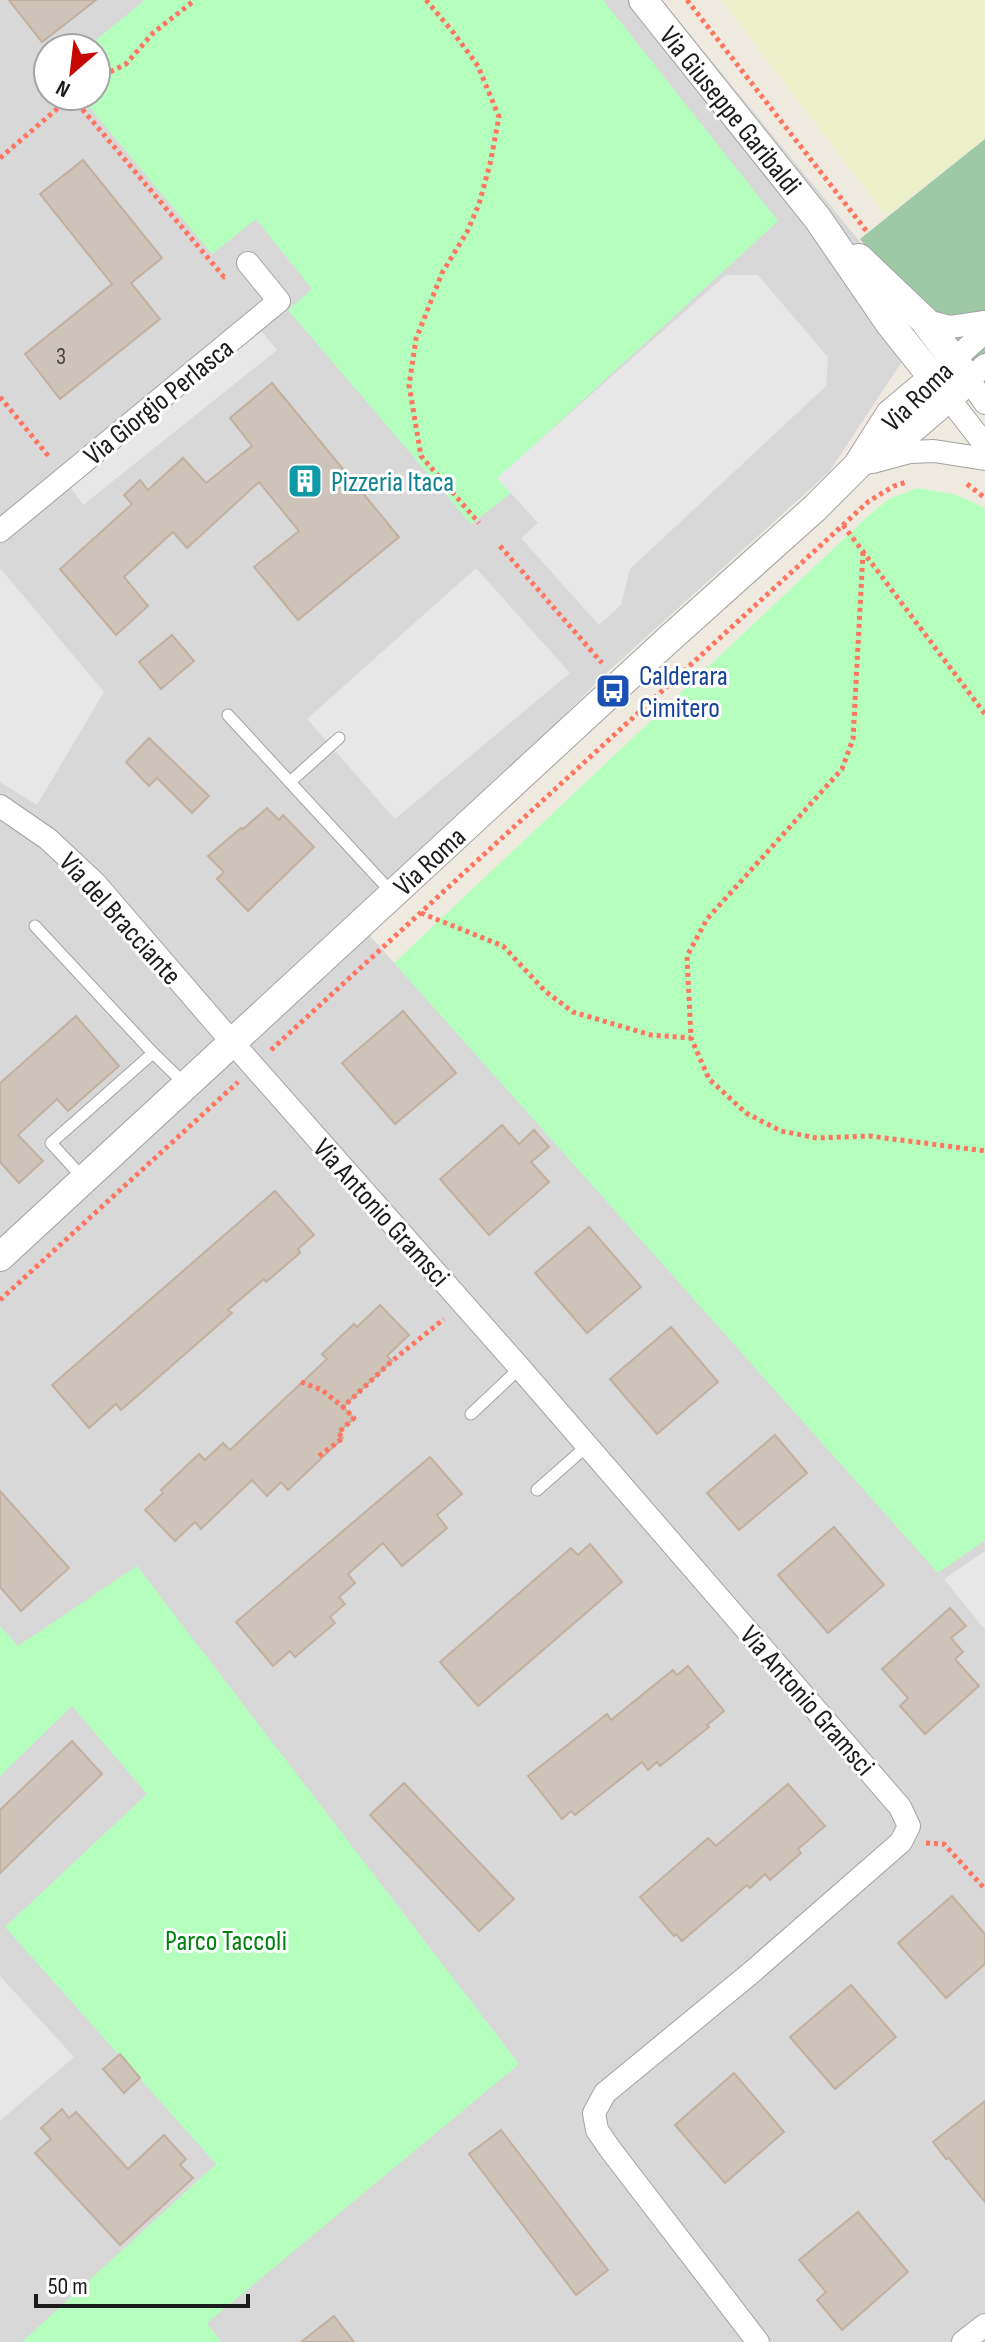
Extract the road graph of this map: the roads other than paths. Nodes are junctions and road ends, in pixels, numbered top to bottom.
1 (643, 0) edge
2 (818, 219) junction
3 (248, 263) road end
4 (924, 320) junction
5 (985, 322) edge
6 (985, 332) edge
7 (962, 381) edge
8 (985, 445) edge
9 (985, 459) edge
10 (857, 466) junction
11 (0, 531) edge
12 (228, 715) dead end
13 (339, 738) dead end
14 (290, 782) junction
15 (0, 806) edge
16 (394, 895) junction
17 (35, 926) dead end
18 (232, 1042) junction
19 (153, 1053) junction
20 (187, 1085) junction
21 (84, 1179) junction
22 (1, 1254) edge
23 (520, 1368) junction
24 (471, 1414) dead end
25 (587, 1446) junction
26 (537, 1490) dead end
27 (758, 2342) edge

1 - 2 street, Via Giuseppe Garibaldi
2 - 4 street, Via Giuseppe Garibaldi
2 - 7 street, Via Giuseppe Garibaldi
3 - 11 street, Via Giorgio Perlasca
4 - 5 street, Via Roma
4 - 7 street, Via Giuseppe Garibaldi
6 - 7 street, Via Roma
7 - 8 street
7 - 10 street, Via Roma
9 - 10 street, Via Roma
10 - 16 street, Via Roma
12 - 14 lane
13 - 14 lane
14 - 16 lane
15 - 18 street, Via del Bracciante
16 - 18 street, Via Roma
17 - 19 lane
18 - 20 street, Via Roma
18 - 23 street, Via Antonio Gramsci
19 - 20 lane
19 - 21 lane
20 - 21 street, Via Roma
21 - 22 street, Via Roma
23 - 24 lane
23 - 25 street, Via Antonio Gramsci
25 - 26 lane
25 - 27 street, Via Antonio Gramsci

